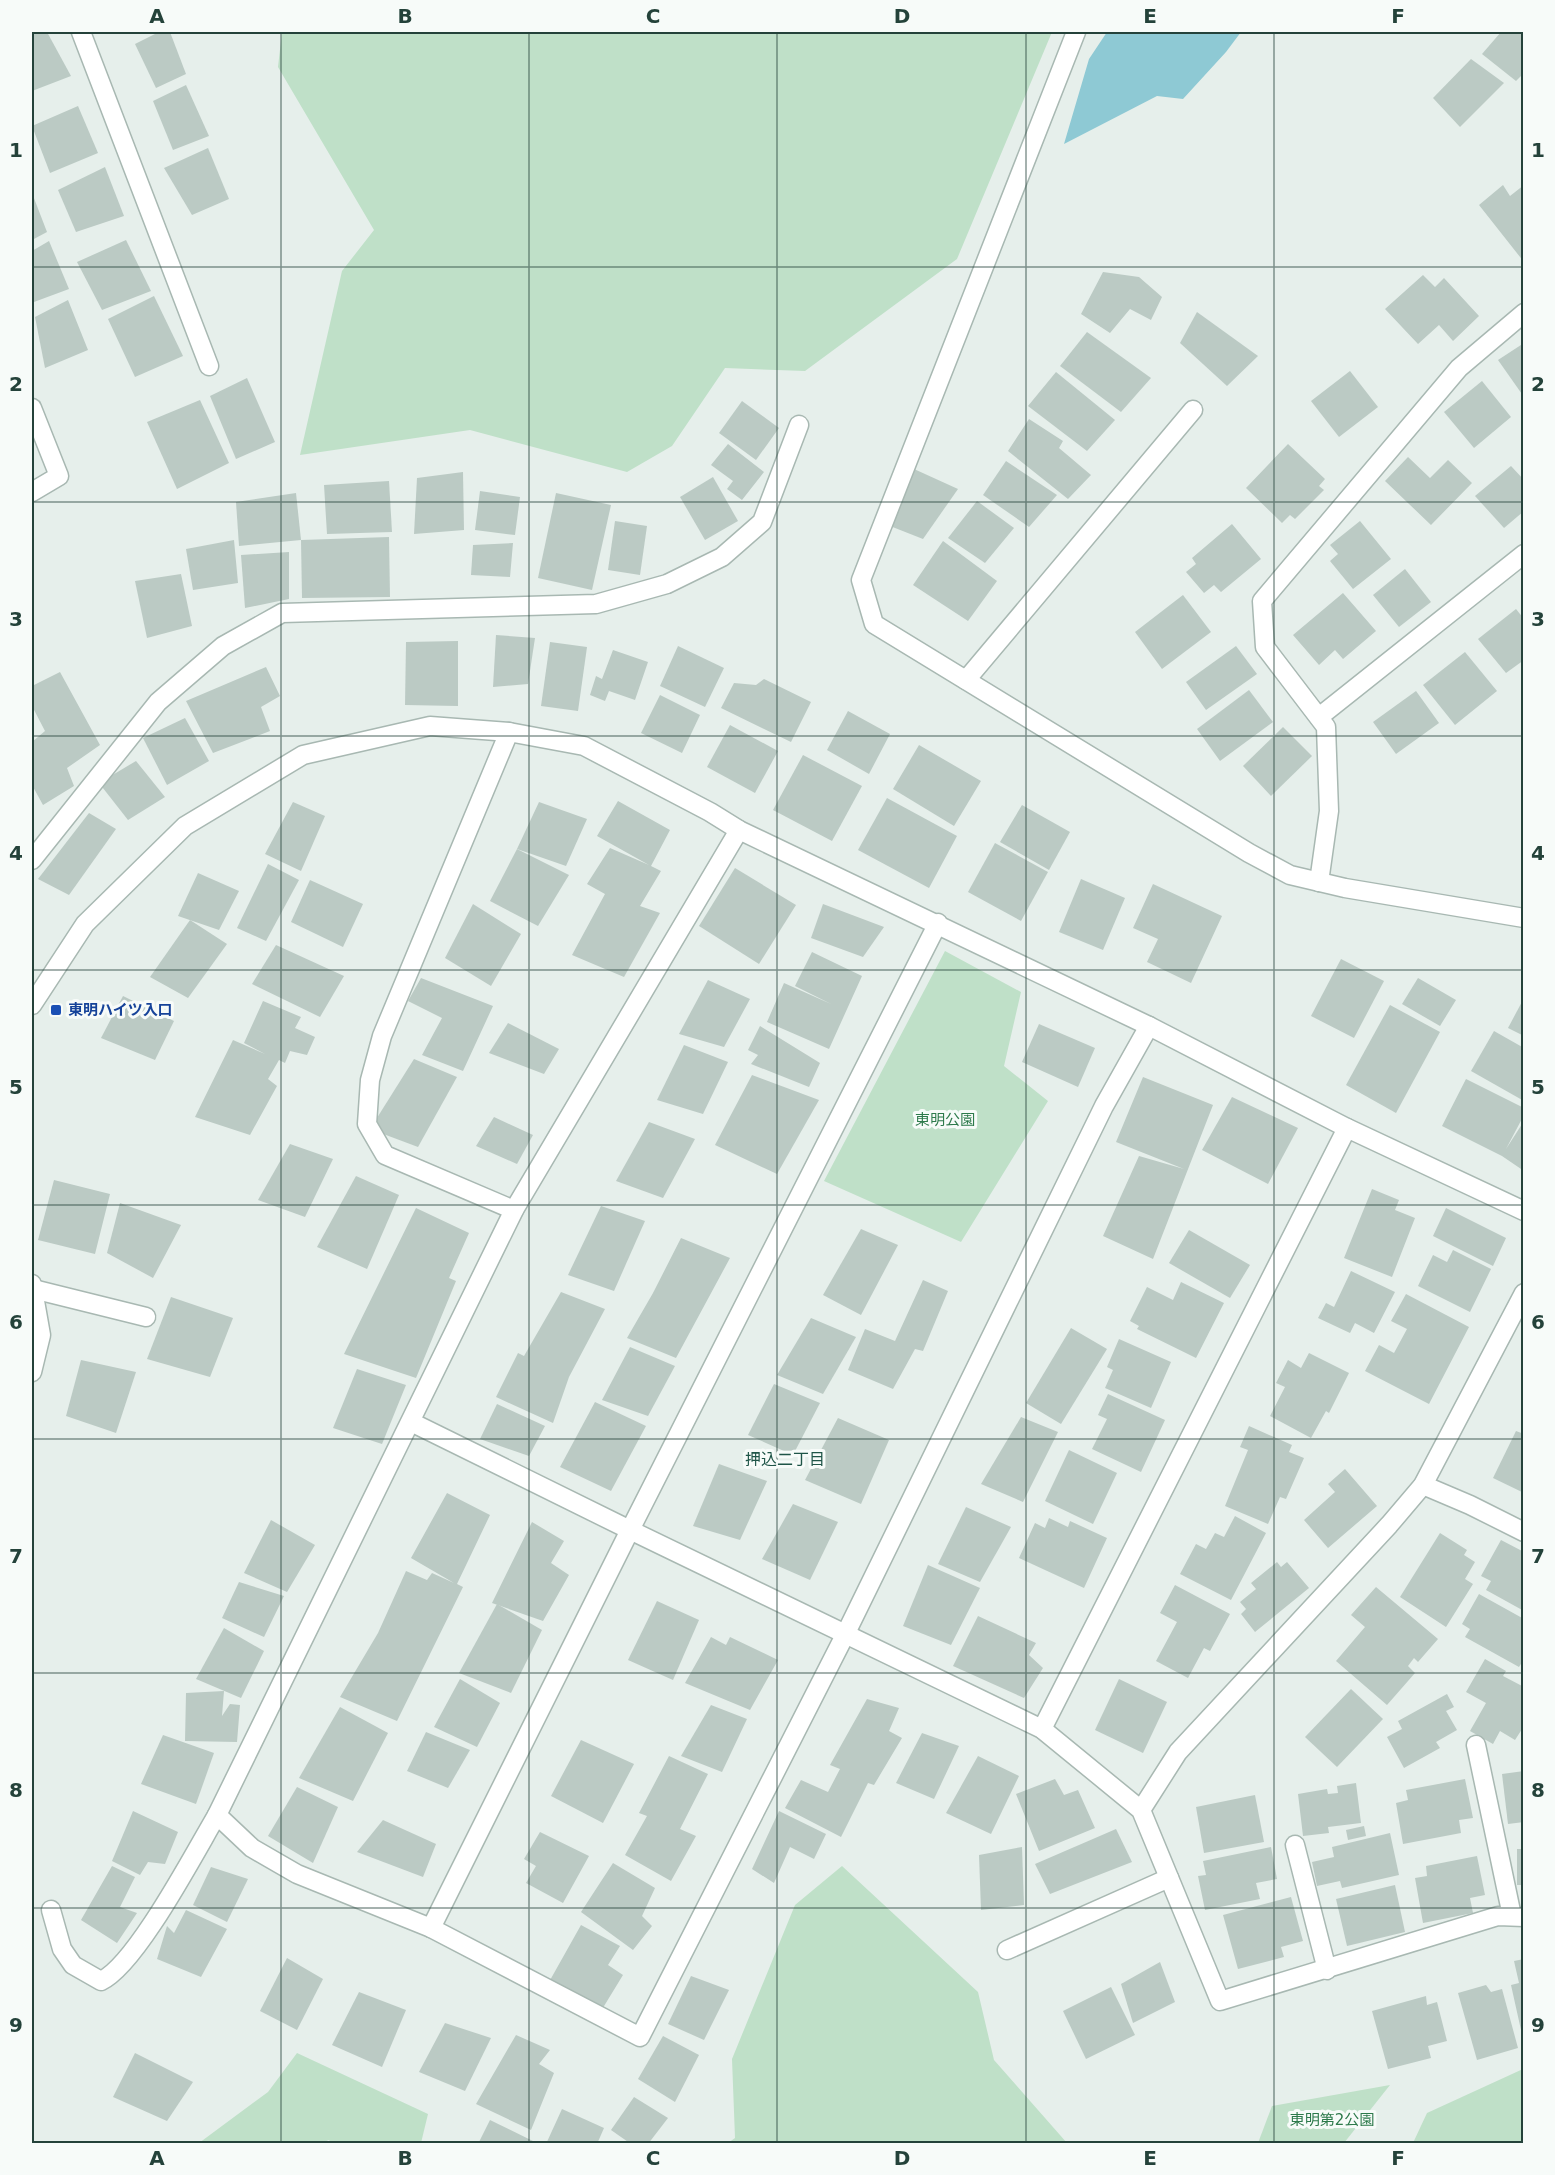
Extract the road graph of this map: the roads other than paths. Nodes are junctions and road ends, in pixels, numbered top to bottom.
1 (81, 32) edge
2 (1076, 32) edge
3 (1524, 312) edge
4 (209, 366) dead end
5 (32, 408) edge
6 (1193, 410) dead end
7 (799, 425) dead end
8 (32, 492) edge
9 (1524, 554) edge
10 (966, 680) junction
11 (1319, 717) junction
12 (509, 732) junction
13 (739, 830) junction
14 (32, 860) edge
15 (1319, 882) junction
16 (1524, 918) edge
17 (938, 923) junction
18 (32, 1005) edge
19 (1149, 1026) junction
20 (1347, 1128) junction
21 (514, 1210) junction
22 (1524, 1211) edge
23 (32, 1286) edge
24 (1524, 1293) edge
25 (146, 1317) dead end
26 (32, 1372) edge
27 (411, 1422) junction
28 (1423, 1485) junction
29 (630, 1530) junction
30 (1524, 1532) edge
31 (845, 1635) junction
32 (1042, 1729) junction
33 (1476, 1745) dead end
34 (1141, 1810) junction
35 (217, 1815) junction
36 (1294, 1845) dead end
37 (1169, 1878) junction
38 (51, 1910) dead end
39 (1518, 1916) edge
40 (431, 1928) junction
41 (1007, 1950) dead end
42 (1327, 1970) junction

1 - 4 street
2 - 10 street
3 - 11 street
5 - 8 street
6 - 10 street
7 - 14 street
9 - 11 street
10 - 15 street
11 - 15 street
12 - 13 street
12 - 18 street
12 - 21 street
13 - 17 street
13 - 21 street
15 - 16 street
17 - 19 street
17 - 29 street
19 - 20 street
19 - 31 street
20 - 22 street
20 - 32 street
21 - 27 street
23 - 25 street
23 - 26 street
24 - 28 street
27 - 29 street
27 - 35 street
28 - 30 street
28 - 34 street
29 - 31 street
29 - 40 street
31 - 32 street
31 - 40 street
32 - 34 street
33 - 39 street
34 - 37 street
35 - 38 street
35 - 40 street
36 - 42 street
37 - 41 street
37 - 42 street
39 - 42 street

